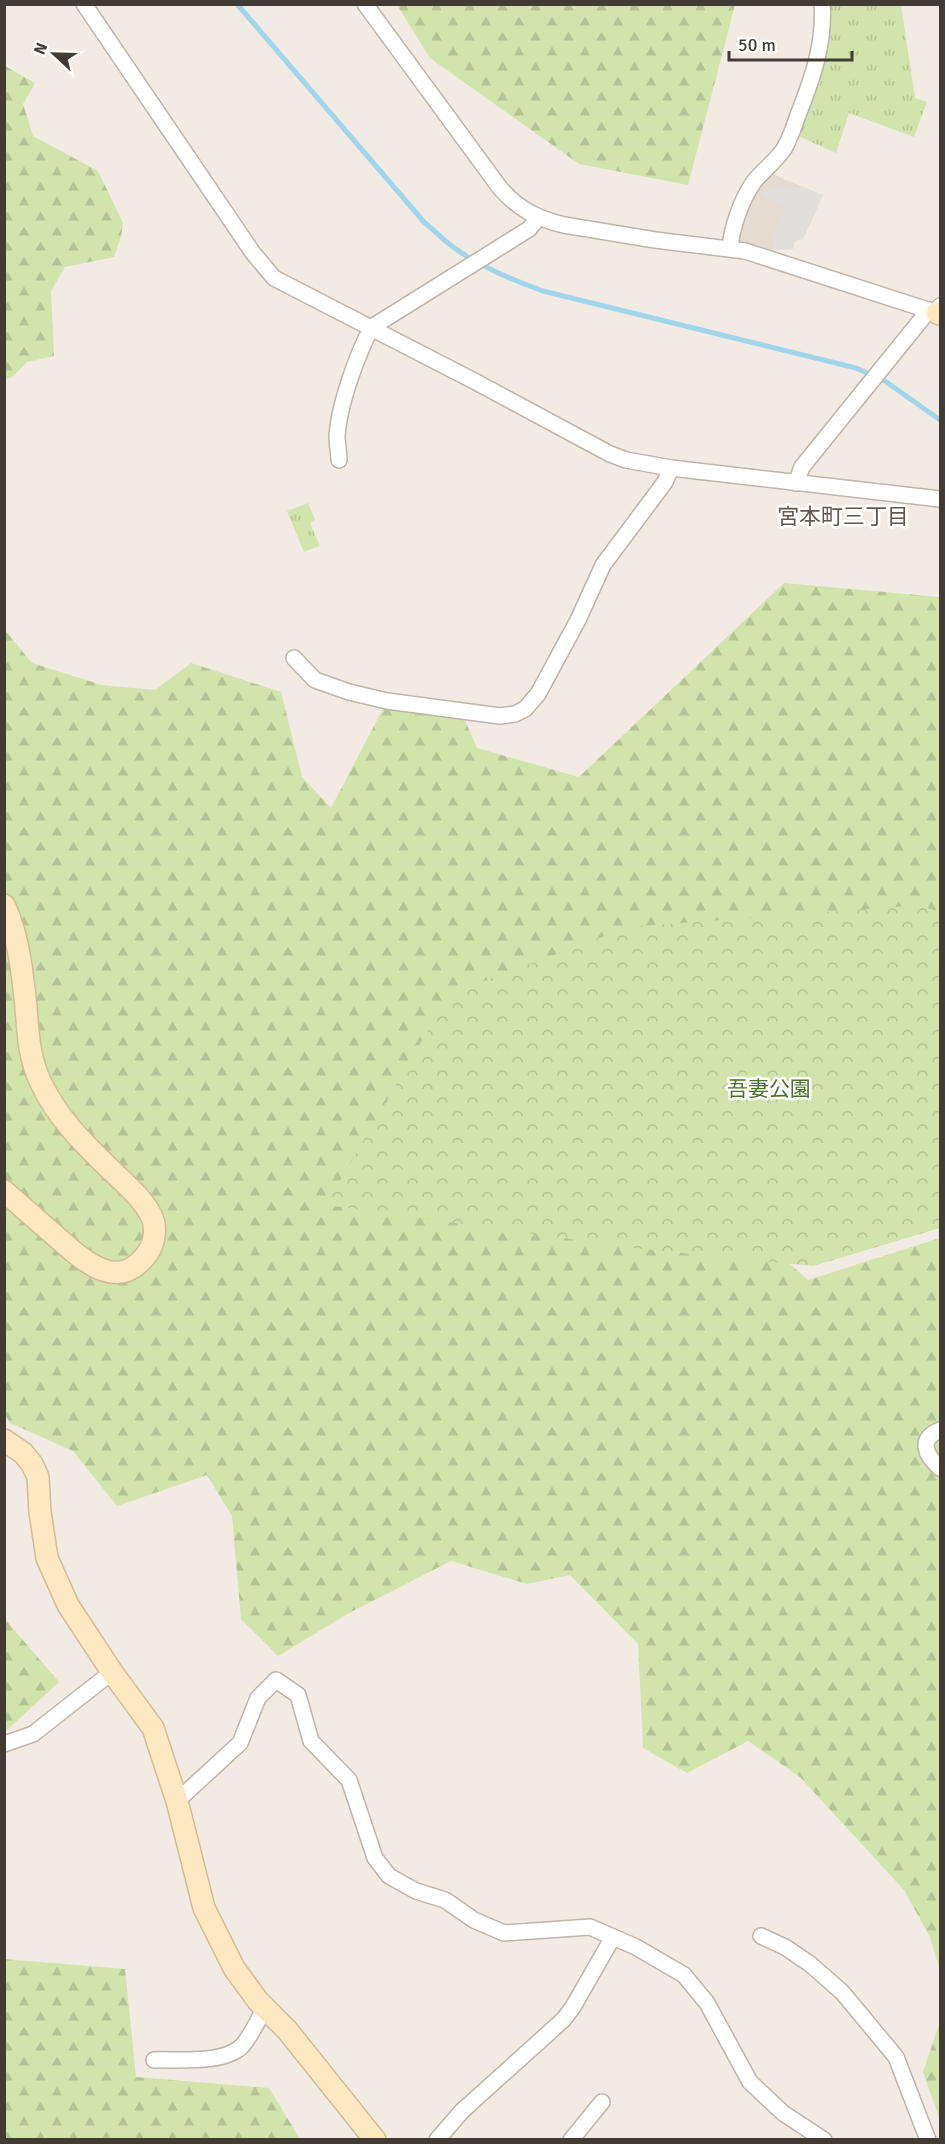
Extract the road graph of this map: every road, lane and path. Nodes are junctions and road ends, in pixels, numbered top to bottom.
1 (84, 4) edge
2 (366, 4) edge
3 (822, 4) edge
4 (538, 218) junction
5 (730, 247) junction
6 (937, 311) edge
7 (372, 327) junction
8 (339, 460) dead end
9 (671, 468) junction
10 (796, 483) junction
11 (940, 498) edge
12 (294, 658) dead end
13 (4, 905) edge
14 (4, 1191) edge
15 (940, 1430) edge
16 (4, 1440) edge
17 (940, 1468) edge
18 (112, 1672) junction
19 (4, 1744) edge
20 (177, 1801) junction
21 (761, 1935) dead end
22 (613, 1937) junction
23 (265, 2007) junction
24 (154, 2060) dead end
25 (602, 2102) dead end
26 (375, 2139) edge
27 (437, 2139) edge
28 (571, 2139) edge
29 (824, 2139) edge
30 (928, 2139) edge

1 - 7 street
2 - 4 street
3 - 5 street
4 - 5 street
4 - 7 street
5 - 6 street
6 - 10 street
7 - 8 street
7 - 9 street
9 - 10 street
9 - 12 street
10 - 11 street
13 - 14 street
15 - 17 street
16 - 18 street
18 - 19 street
18 - 20 street
20 - 22 street
20 - 23 street
21 - 30 street
22 - 27 street
22 - 29 street
23 - 24 street
23 - 26 street
25 - 28 street

